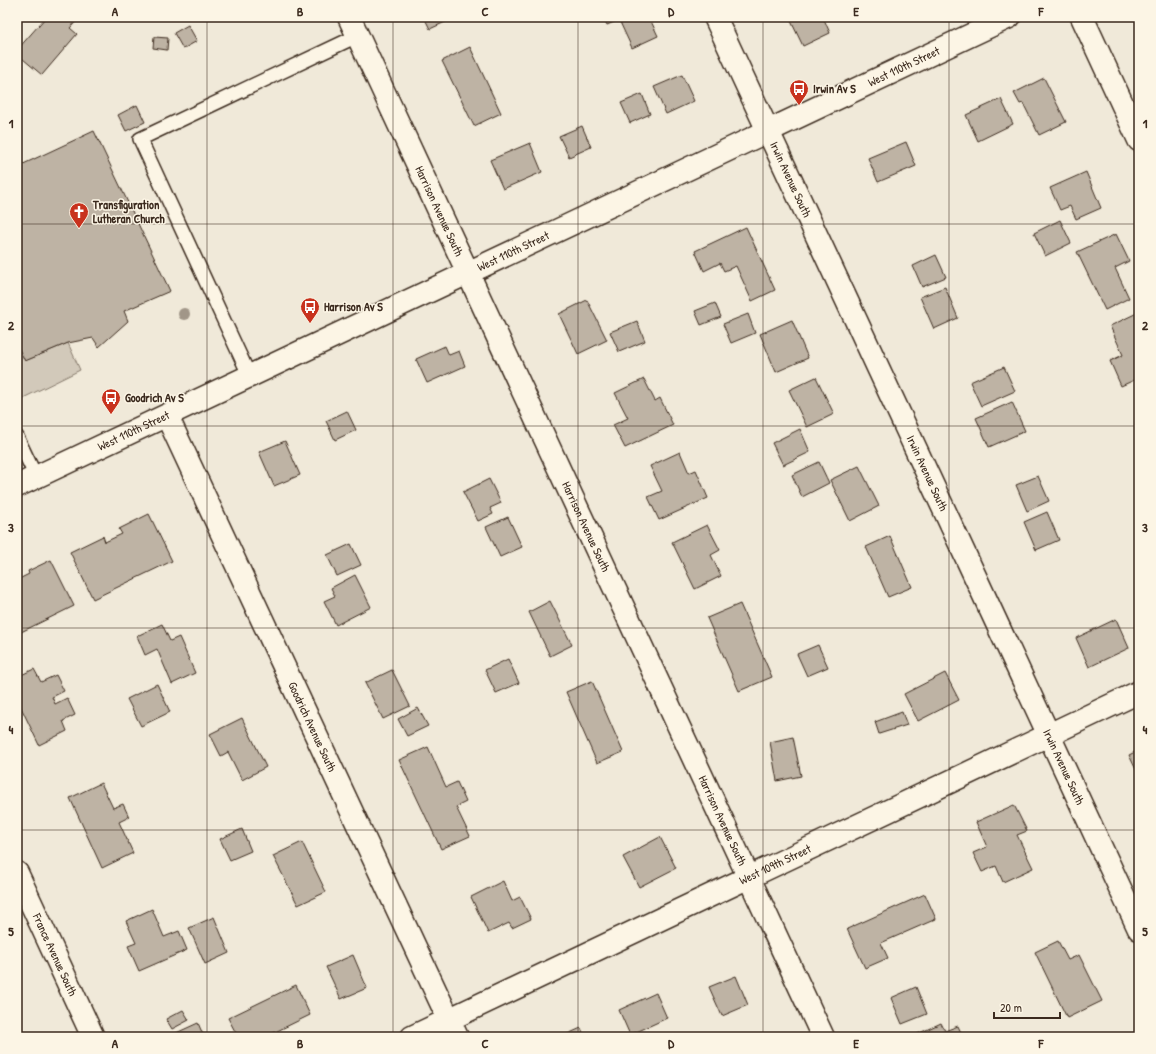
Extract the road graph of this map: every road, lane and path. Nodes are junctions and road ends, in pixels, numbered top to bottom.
1 (715, 17) edge
2 (1009, 17) edge
3 (1082, 17) edge
4 (353, 27) edge
5 (767, 131) junction
6 (1139, 140) edge
7 (467, 274) junction
8 (250, 377) junction
9 (167, 416) junction
10 (17, 437) edge
11 (26, 482) edge
12 (1139, 692) edge
13 (1048, 735) junction
14 (17, 873) edge
15 (748, 877) junction
16 (1139, 929) edge
17 (453, 1028) edge
18 (93, 1037) edge
19 (412, 1037) edge
20 (823, 1037) edge

1 - 5 street, Irwin Avenue South
2 - 5 street, West 110th Street
3 - 6 street
4 - 7 street, Harrison Avenue South
4 - 8 lane
5 - 7 street, West 110th Street
5 - 13 street, Irwin Avenue South
7 - 8 street, West 110th Street
7 - 15 street, Harrison Avenue South
8 - 9 street, West 110th Street
9 - 11 street, West 110th Street
9 - 17 street, Goodrich Avenue South
10 - 11 lane
12 - 13 street, West 109th Street
13 - 15 street, West 109th Street
13 - 16 street, Irwin Avenue South
14 - 18 street, France Avenue South
15 - 17 street, West 109th Street
15 - 20 street, Harrison Avenue South
17 - 19 street, West 109th Street

